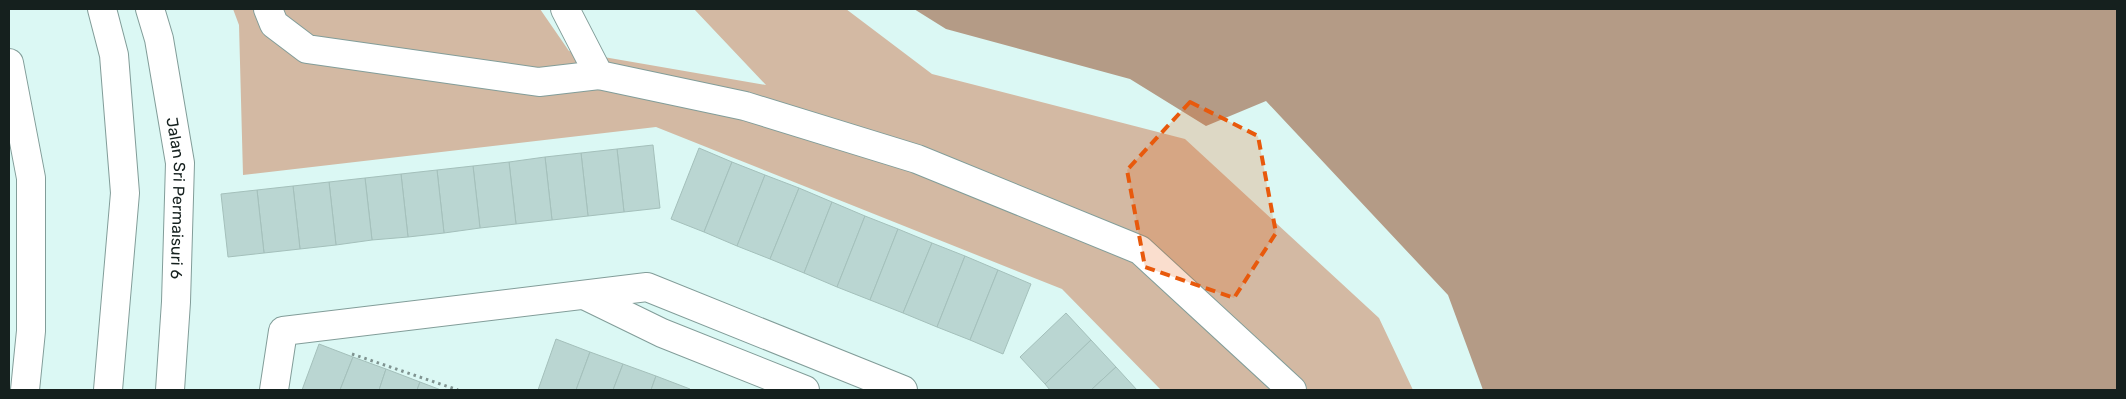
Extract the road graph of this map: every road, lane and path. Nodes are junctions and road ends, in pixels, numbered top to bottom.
1 (102, 9) edge
2 (150, 9) edge
3 (268, 9) edge
4 (565, 9) edge
5 (9, 63) edge
6 (599, 75) junction
7 (584, 295) junction
8 (348, 353) dead end
9 (25, 390) edge
10 (108, 390) edge
11 (170, 390) edge
12 (274, 390) edge
13 (458, 390) edge
14 (805, 390) edge
15 (903, 390) edge
16 (1292, 390) edge

1 - 10 street
2 - 11 street, Jalan Sri Permaisuri 6
3 - 6 street
4 - 6 street
5 - 9 street
6 - 16 street
7 - 12 street
7 - 14 street
7 - 15 street
8 - 13 path

